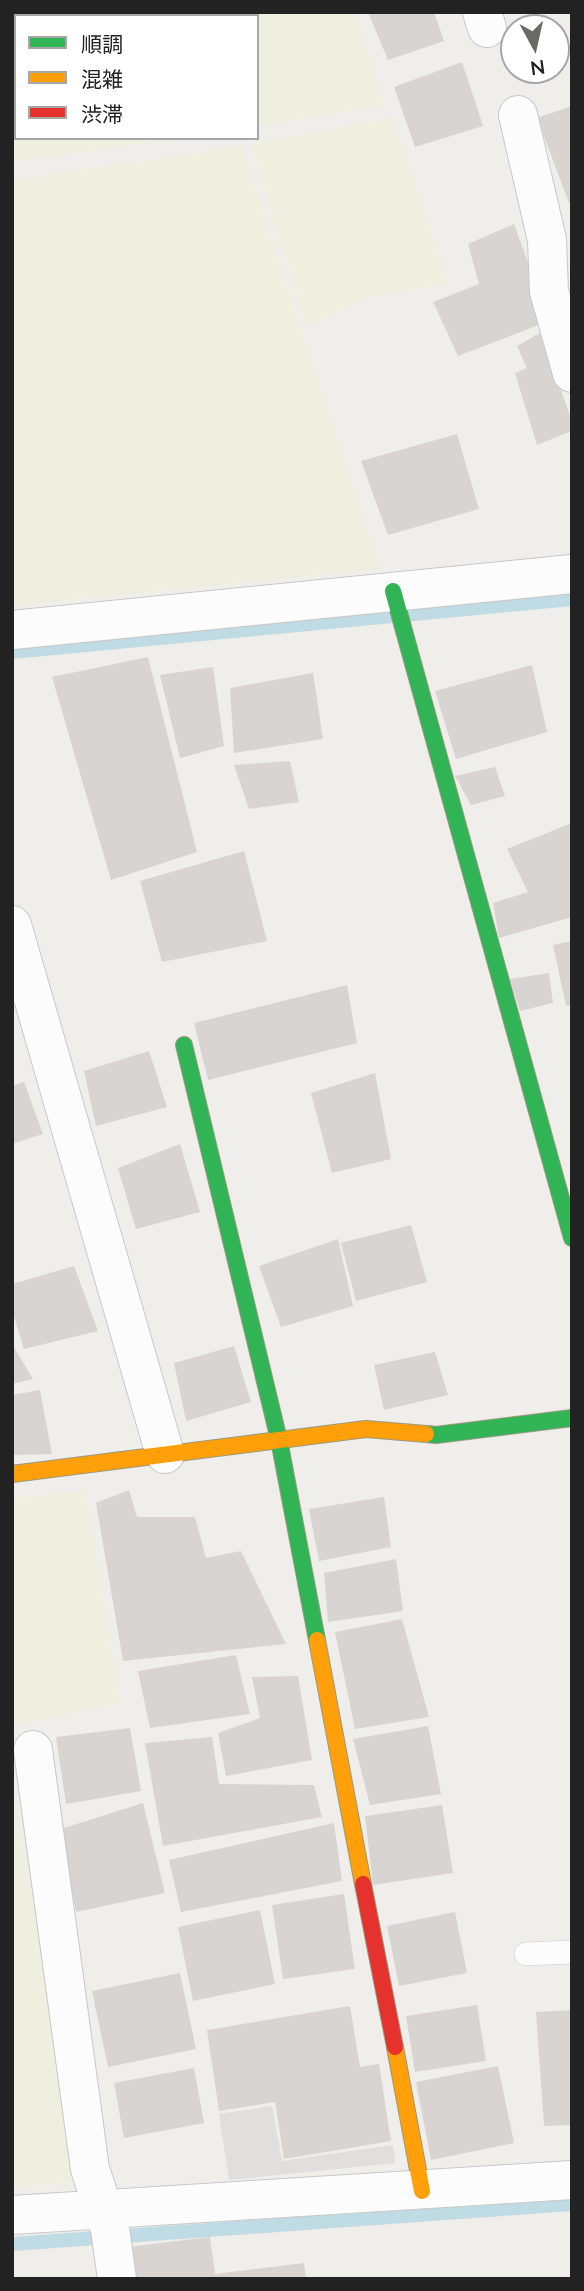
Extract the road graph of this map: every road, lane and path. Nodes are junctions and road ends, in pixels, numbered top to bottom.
1 (518, 115) dead end
2 (572, 373) edge
3 (572, 574) edge
4 (393, 591) junction
5 (12, 630) edge
6 (12, 925) edge
7 (184, 1045) dead end
8 (572, 1238) edge
9 (572, 1418) edge
10 (279, 1440) junction
11 (165, 1454) junction
12 (12, 1474) edge
13 (33, 1750) dead end
14 (572, 1952) edge
15 (526, 1954) dead end
16 (572, 2180) edge
17 (422, 2191) junction
18 (12, 2215) edge
19 (111, 2241) edge

1 - 2 street
3 - 4 street
4 - 5 street
4 - 8 street
6 - 11 street
7 - 10 street
9 - 10 street
10 - 11 street
10 - 17 street
11 - 12 street
13 - 19 street
14 - 15 lane
16 - 17 street
17 - 19 street
18 - 19 street

